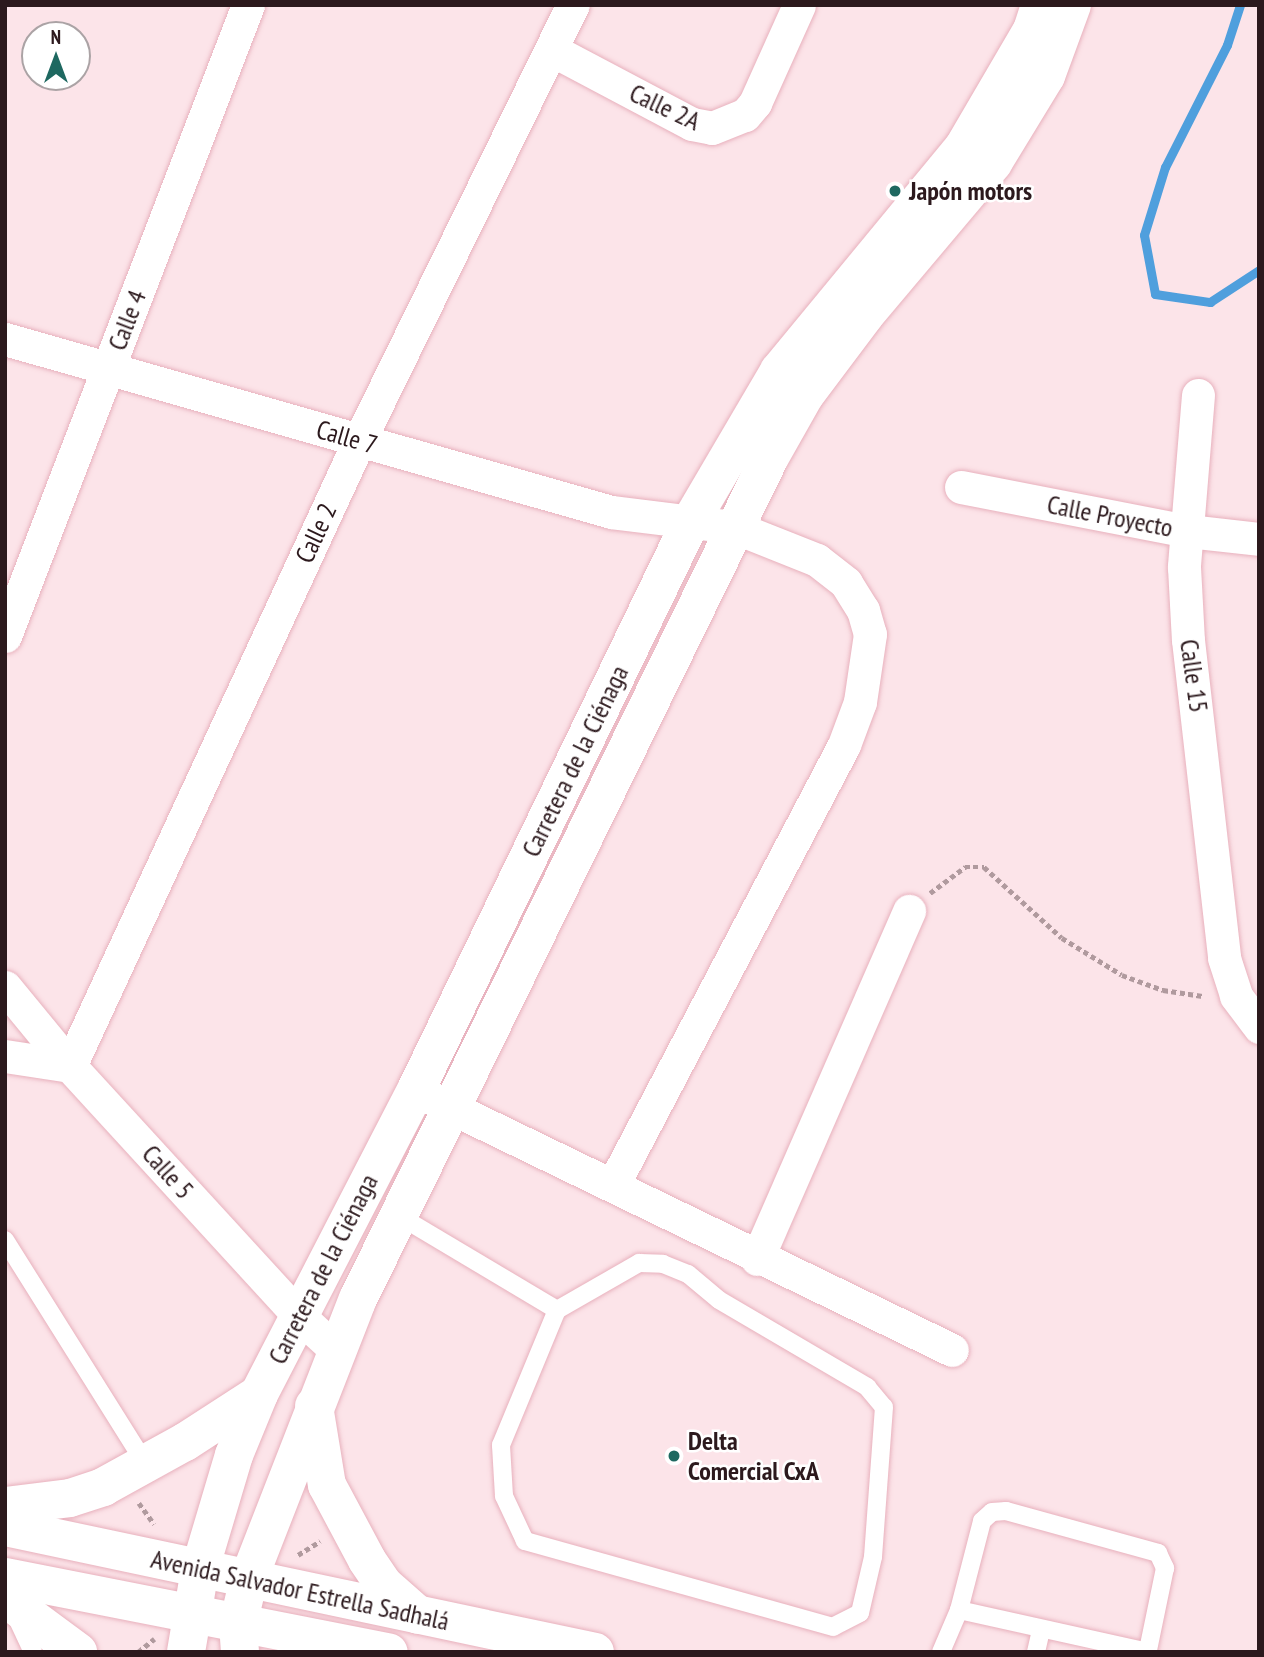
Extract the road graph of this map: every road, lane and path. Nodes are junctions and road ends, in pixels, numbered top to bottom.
1 (248, 5) edge
2 (573, 5) edge
3 (799, 5) edge
4 (1040, 5) edge
5 (1072, 5) edge
6 (552, 50) junction
7 (5, 339) edge
8 (109, 366) junction
9 (1198, 395) dead end
10 (359, 441) junction
11 (961, 488) dead end
12 (691, 521) junction
13 (734, 527) junction
14 (1188, 531) junction
15 (1259, 539) edge
16 (5, 636) edge
17 (920, 902) joint
18 (5, 987) edge
19 (1236, 996) junction
20 (1259, 1027) edge
21 (5, 1056) edge
22 (70, 1066) junction
23 (416, 1090) junction
24 (452, 1109) junction
25 (614, 1184) junction
26 (401, 1217) junction
27 (5, 1240) edge
28 (757, 1259) junction
29 (557, 1311) junction
30 (298, 1315) junction
31 (952, 1350) dead end
32 (337, 1352) junction
33 (259, 1394) junction
34 (314, 1406) junction
35 (146, 1465) junction
36 (5, 1506) edge
37 (5, 1527) edge
38 (200, 1569) junction
39 (249, 1578) junction
40 (6, 1591) edge
41 (959, 1610) junction
42 (189, 1614) junction
43 (420, 1616) junction
44 (1041, 1630) junction
45 (239, 1638) edge
46 (172, 1644) edge
47 (1148, 1651) edge
48 (33, 1652) edge
49 (78, 1652) edge
50 (138, 1652) edge
51 (389, 1652) edge
52 (595, 1652) edge
53 (941, 1652) edge
54 (1036, 1652) edge

1 - 8 street, Calle 4
2 - 6 street, Calle 2
3 - 6 street, Calle 2A
4 - 12 main road, Carretera de la Ciénaga
5 - 13 main road, Carretera de la Ciénaga
6 - 10 street, Calle 2
7 - 8 street, Calle 7
8 - 10 street, Calle 7
8 - 16 street, Calle 4
9 - 14 street, Calle 15
10 - 12 street, Calle 7
10 - 22 street, Calle 2
11 - 14 street, Calle Proyecto
12 - 13 street, Calle 7
12 - 23 main road, Carretera de la Ciénaga
13 - 24 main road, Carretera de la Ciénaga
13 - 25 street, Calle 7
14 - 15 street, Calle Proyecto
14 - 19 street, Calle 15
17 - 19 path
17 - 28 street
18 - 22 street, Calle 5
19 - 20 street, Calle 15
21 - 22 street
22 - 30 street, Calle 5
23 - 24 street
23 - 30 main road, Carretera de la Ciénaga
24 - 25 street
24 - 26 main road, Carretera de la Ciénaga
25 - 28 street
26 - 29 lane
26 - 32 main road, Carretera de la Ciénaga
27 - 35 lane
28 - 31 street
29 - 29 lane
30 - 32 street, Calle 5
30 - 33 main road, Carretera de la Ciénaga
32 - 34 main road, Carretera de la Ciénaga
33 - 35 main road
33 - 38 main road, Carretera de la Ciénaga
34 - 39 main road, Carretera de la Ciénaga
34 - 43 main road
35 - 36 main road
37 - 38 main road, Avenida Salvador Estrella Sadhalá
38 - 39 main road, Avenida Salvador Estrella Sadhalá
38 - 42 main road, Carretera de la Ciénaga
39 - 43 main road, Avenida Salvador Estrella Sadhalá
39 - 45 main road, Carretera de la Ciénaga
40 - 42 main road, Avenida Salvador Estrella Sadhalá
40 - 48 lane
40 - 49 main road
41 - 44 lane
41 - 47 lane
41 - 53 lane
42 - 45 main road, Avenida Salvador Estrella Sadhalá
42 - 46 main road, Carretera de la Ciénaga
43 - 52 main road, Avenida Salvador Estrella Sadhalá
44 - 47 lane
44 - 54 lane
45 - 51 main road, Avenida Salvador Estrella Sadhalá
46 - 50 path

